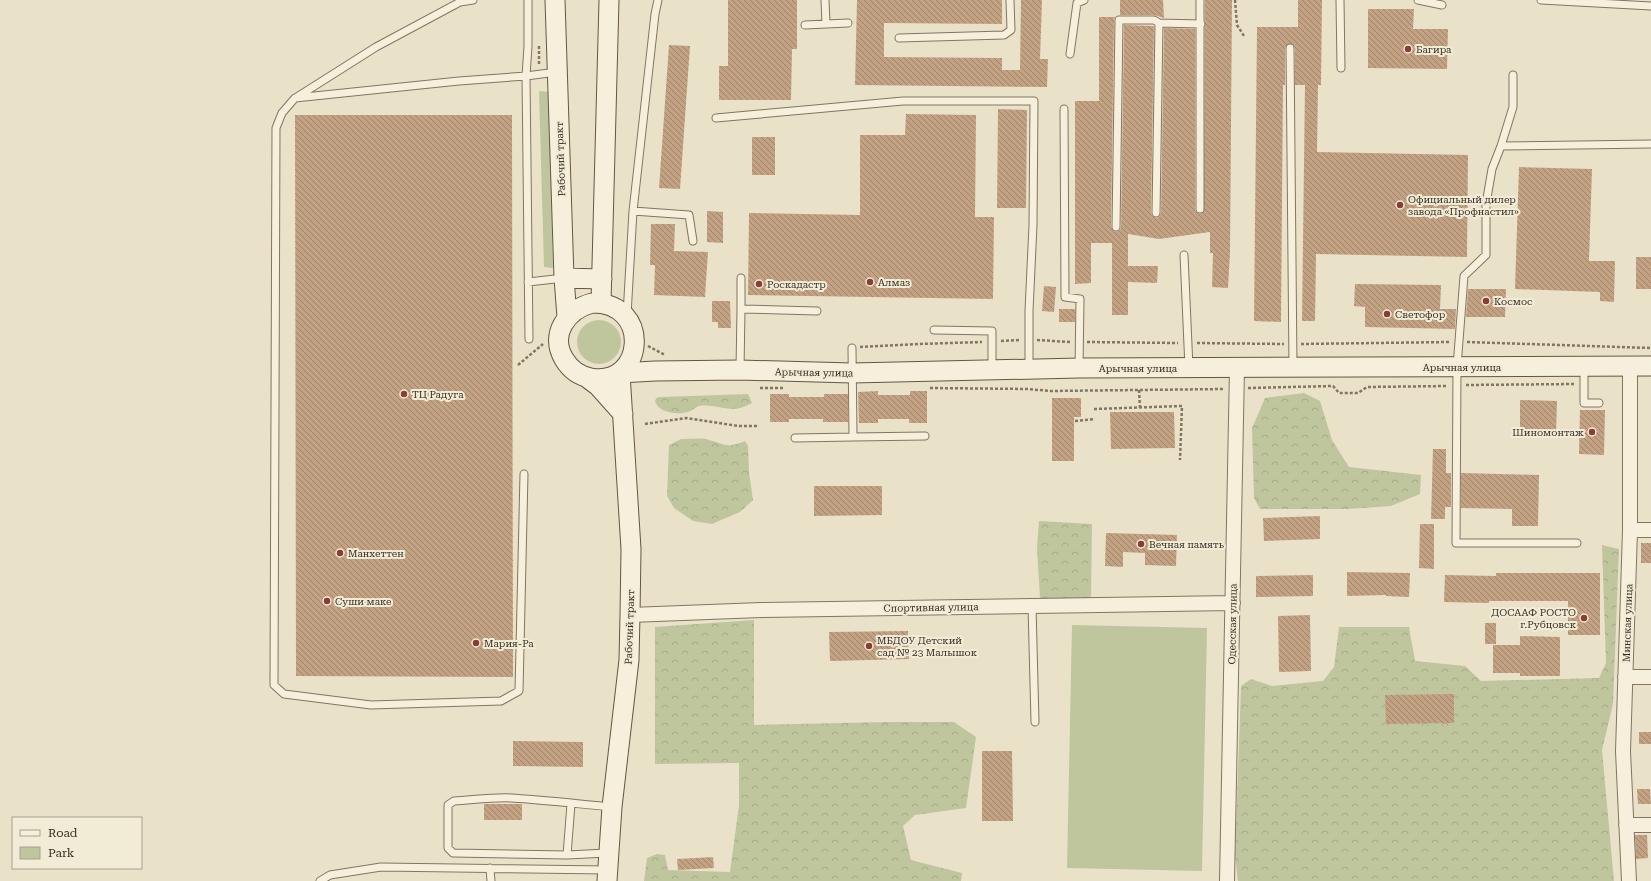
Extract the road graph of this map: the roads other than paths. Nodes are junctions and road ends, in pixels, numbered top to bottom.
1 (473, 0) edge
2 (528, 0) edge
3 (555, 0) edge
4 (610, 0) edge
5 (658, 0) edge
6 (825, 0) edge
7 (1010, 0) edge
8 (1084, 0) edge
9 (1200, 0) edge
10 (1340, 0) edge
11 (1418, 0) edge
12 (1541, 0) edge
13 (1442, 5) dead end
14 (1651, 6) edge
15 (848, 23) dead end
16 (1159, 23) junction
17 (826, 24) junction
18 (1201, 24) junction
19 (805, 25) dead end
20 (899, 38) dead end
21 (1290, 48) dead end
22 (1070, 54) dead end
23 (1341, 68) dead end
24 (557, 72) junction
25 (1513, 75) dead end
26 (526, 76) junction
27 (295, 98) junction
28 (1064, 109) dead end
29 (716, 118) dead end
30 (1651, 144) edge
31 (1501, 146) junction
32 (1200, 209) dead end
33 (633, 212) junction
34 (1156, 213) dead end
35 (1116, 227) dead end
36 (693, 241) dead end
37 (1184, 255) dead end
38 (564, 278) junction
39 (741, 278) dead end
40 (602, 279) junction
41 (528, 282) junction
42 (597, 303) junction
43 (741, 309) junction
44 (816, 311) dead end
45 (567, 317) junction
46 (627, 317) junction
47 (934, 330) dead end
48 (529, 339) dead end
49 (852, 348) dead end
50 (634, 350) junction
51 (1630, 366) junction
52 (1651, 366) edge
53 (1457, 367) junction
54 (1079, 368) junction
55 (1190, 368) junction
56 (1237, 368) junction
57 (1293, 368) junction
58 (1030, 369) junction
59 (740, 370) junction
60 (992, 370) junction
61 (655, 371) junction
62 (620, 373) junction
63 (852, 373) junction
64 (1584, 375) junction
65 (586, 377) junction
66 (1599, 403) dead end
67 (623, 414) junction
68 (924, 436) dead end
69 (853, 437) junction
70 (795, 438) dead end
71 (524, 474) dead end
72 (1630, 530) junction
73 (1651, 530) edge
74 (1577, 543) dead end
75 (1232, 602) junction
76 (1032, 606) junction
77 (630, 615) junction
78 (1625, 677) junction
79 (1651, 677) edge
80 (1035, 722) dead end
81 (571, 804) junction
82 (612, 807) junction
83 (1626, 825) junction
84 (1651, 825) edge
85 (567, 855) junction
86 (490, 868) junction
87 (608, 868) edge
88 (320, 881) edge
89 (491, 881) edge
90 (1227, 881) edge
91 (1629, 881) edge

1 - 27 lane
2 - 26 lane
3 - 24 main road, Рабочий тракт
4 - 40 main road
5 - 33 lane
6 - 17 lane
7 - 20 lane
8 - 22 lane
9 - 18 lane
10 - 23 lane
11 - 13 lane
12 - 14 lane
15 - 17 lane
16 - 18 lane
16 - 34 lane
16 - 35 lane
17 - 19 lane
18 - 32 lane
21 - 57 lane
24 - 26 lane
24 - 38 main road, Рабочий тракт
25 - 31 lane
26 - 27 lane
26 - 41 lane
27 - 71 lane
28 - 54 lane
29 - 58 lane
30 - 31 lane
31 - 53 lane
33 - 36 lane
33 - 46 lane
37 - 55 lane
38 - 40 main road
38 - 41 lane
38 - 42 main road
38 - 45 main road, Рабочий тракт
39 - 43 lane
40 - 42 main road
41 - 48 lane
42 - 45 main road
42 - 46 main road
43 - 44 lane
43 - 59 lane
45 - 65 main road, Рабочий тракт
46 - 50 main road
47 - 60 lane
49 - 63 lane
50 - 61 main road
50 - 62 main road
51 - 52 main road, Арычная улица
51 - 64 main road, Арычная улица
51 - 72 street, Минская улица
53 - 57 main road, Арычная улица
53 - 64 main road, Арычная улица
53 - 74 lane
54 - 55 main road, Арычная улица
54 - 58 main road, Арычная улица
55 - 56 main road, Арычная улица
56 - 57 main road, Арычная улица
56 - 75 street, Одесская улица
58 - 60 main road, Арычная улица
59 - 61 main road, Арычная улица
59 - 63 main road, Арычная улица
60 - 63 main road, Арычная улица
61 - 62 main road, Арычная улица
62 - 65 main road
62 - 67 main road, Рабочий тракт
63 - 69 lane
64 - 66 lane
65 - 67 main road, Рабочий тракт
67 - 77 main road, Рабочий тракт
68 - 69 lane
69 - 70 lane
72 - 73 street
72 - 78 street, Минская улица
75 - 76 street, Спортивная улица
75 - 90 street, Одесская улица
76 - 77 street, Спортивная улица
76 - 80 lane
77 - 82 main road, Рабочий тракт
78 - 79 street
78 - 83 street, Минская улица
81 - 82 lane
81 - 85 lane
81 - 85 lane
82 - 87 main road, Рабочий тракт
83 - 84 street
83 - 91 street, Минская улица
85 - 87 lane
86 - 87 lane
86 - 88 lane
86 - 89 lane

